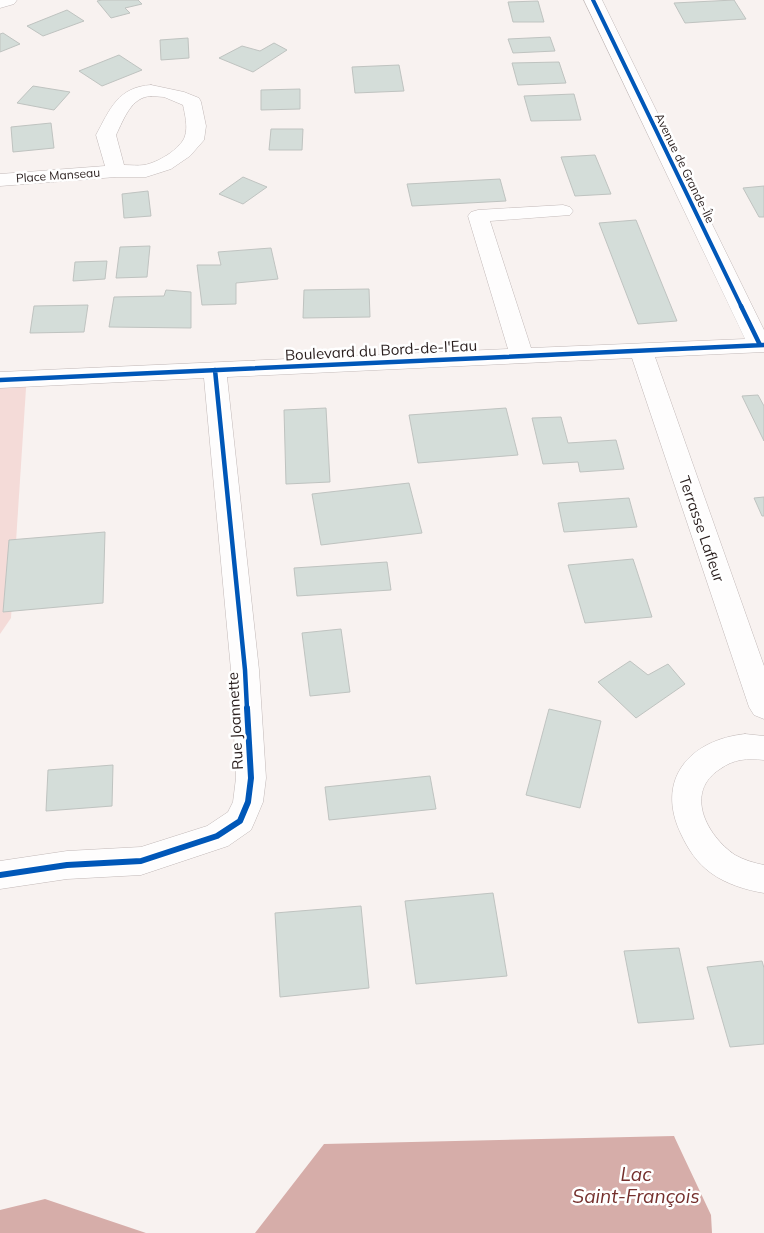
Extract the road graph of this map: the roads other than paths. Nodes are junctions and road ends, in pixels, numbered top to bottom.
1 (8, 0) edge
2 (593, 0) edge
3 (0, 2) edge
4 (116, 171) junction
5 (0, 180) edge
6 (562, 212) dead end
7 (762, 345) edge
8 (641, 351) junction
9 (522, 356) junction
10 (215, 370) junction
11 (0, 380) edge
12 (764, 707) edge
13 (764, 748) edge
14 (0, 875) edge
15 (764, 879) edge

1 - 3 street
2 - 7 street, Avenue de Grande-Île
4 - 4 street, Place Manseau
4 - 5 street, Place Manseau
6 - 9 street
7 - 8 street, Boulevard du Bord-de-l'Eau
8 - 9 street, Boulevard du Bord-de-l'Eau
8 - 12 street, Terrasse Lafleur
9 - 10 street, Boulevard du Bord-de-l'Eau
10 - 11 street, Boulevard du Bord-de-l'Eau
10 - 14 street, Rue Joannette
13 - 15 street

